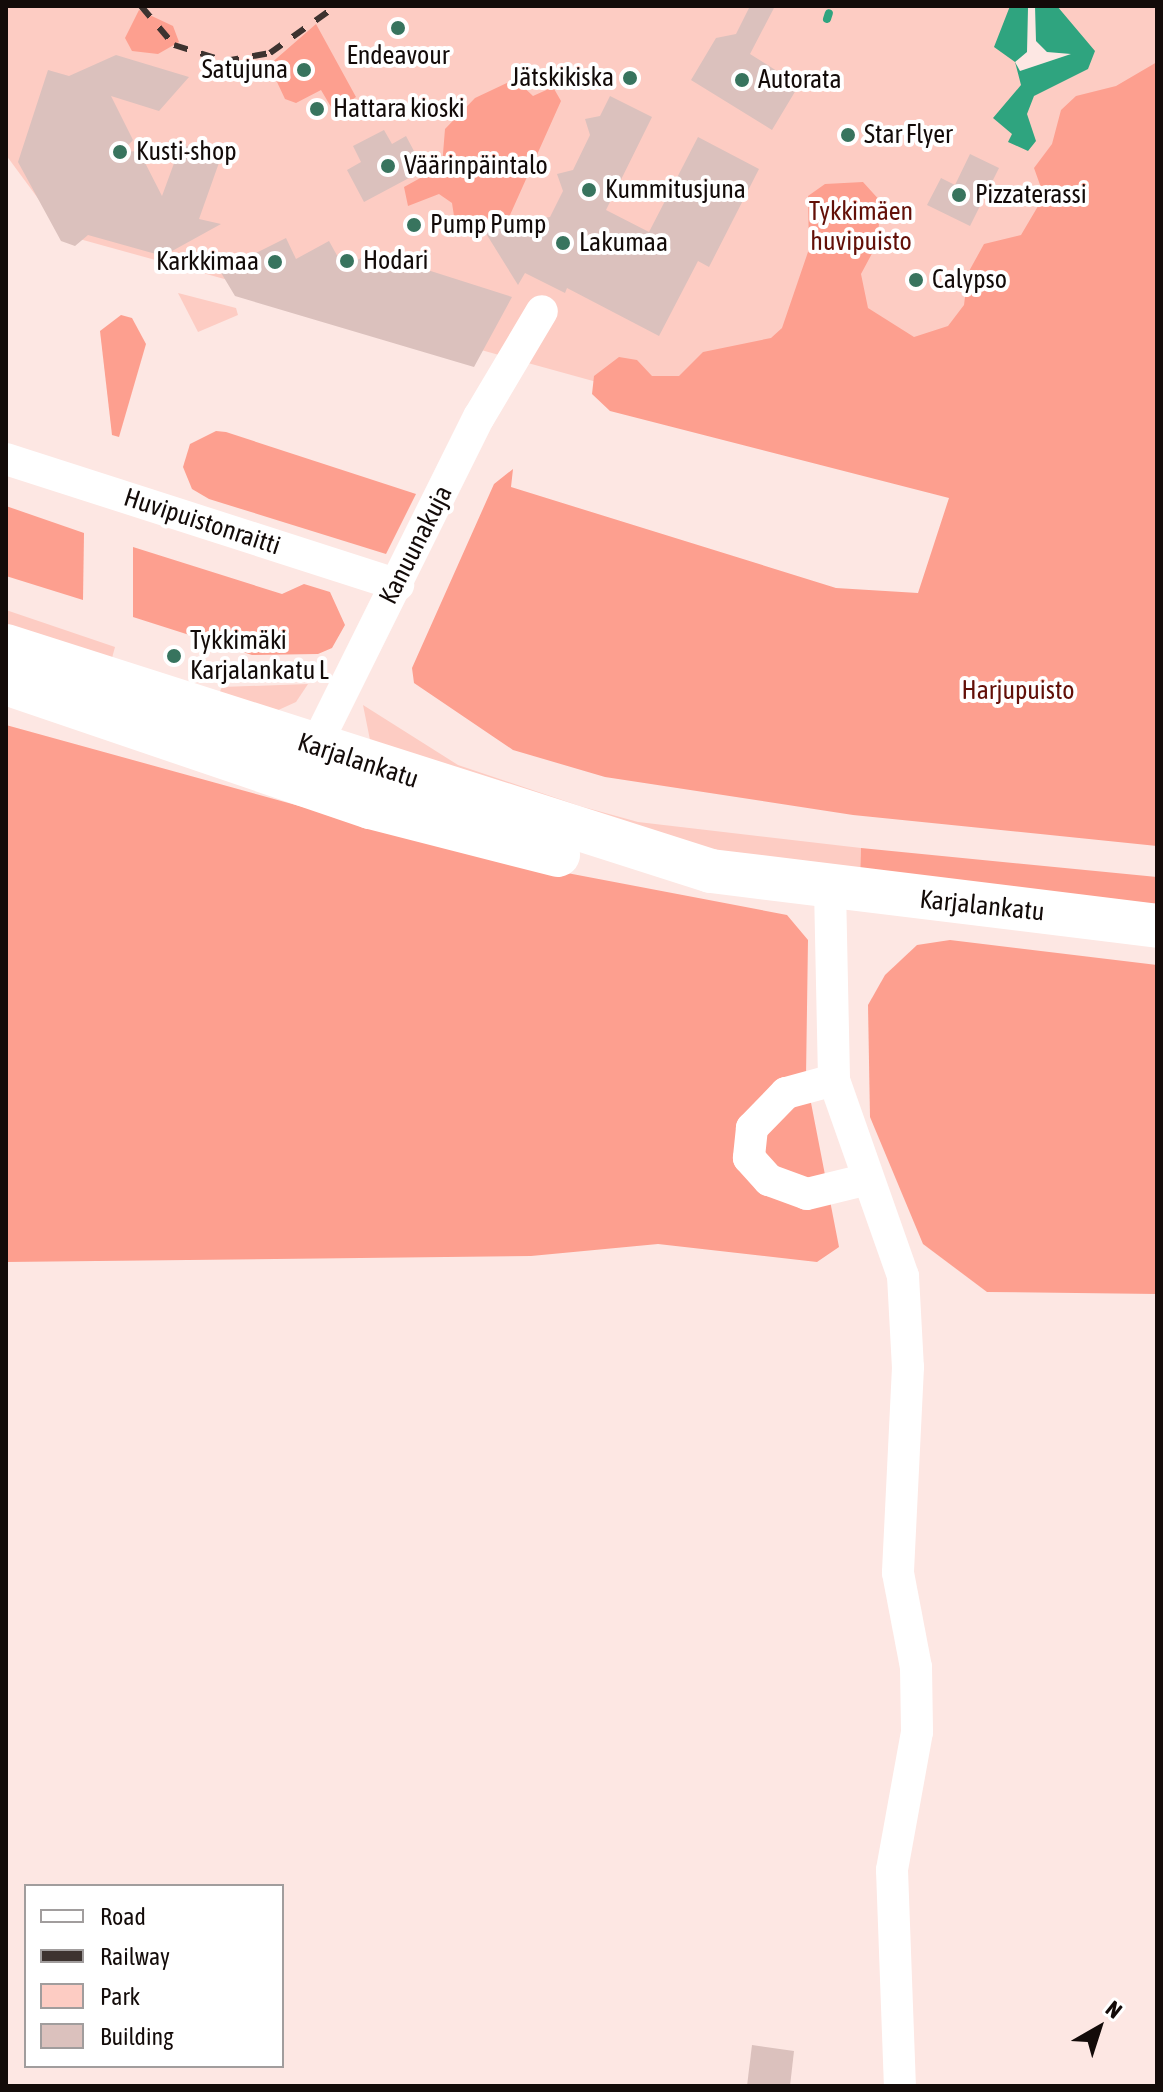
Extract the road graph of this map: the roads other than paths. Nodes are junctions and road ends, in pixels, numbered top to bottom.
1 (542, 311) dead end
2 (6, 459) edge
3 (398, 585) junction
4 (6, 646) edge
5 (6, 683) edge
6 (306, 765) junction
7 (830, 888) junction
8 (1157, 926) edge
9 (834, 1080) junction
10 (864, 1180) junction
11 (900, 2086) edge

1 - 3 street, Kanuunakuja
2 - 3 street, Huvipuistonraitti
3 - 6 street, Kanuunakuja
4 - 6 main road, Karjalankatu
5 - 6 main road, Karjalankatu
6 - 7 main road, Karjalankatu
7 - 8 main road, Karjalankatu
7 - 9 street
9 - 10 street
9 - 10 street
10 - 11 street

